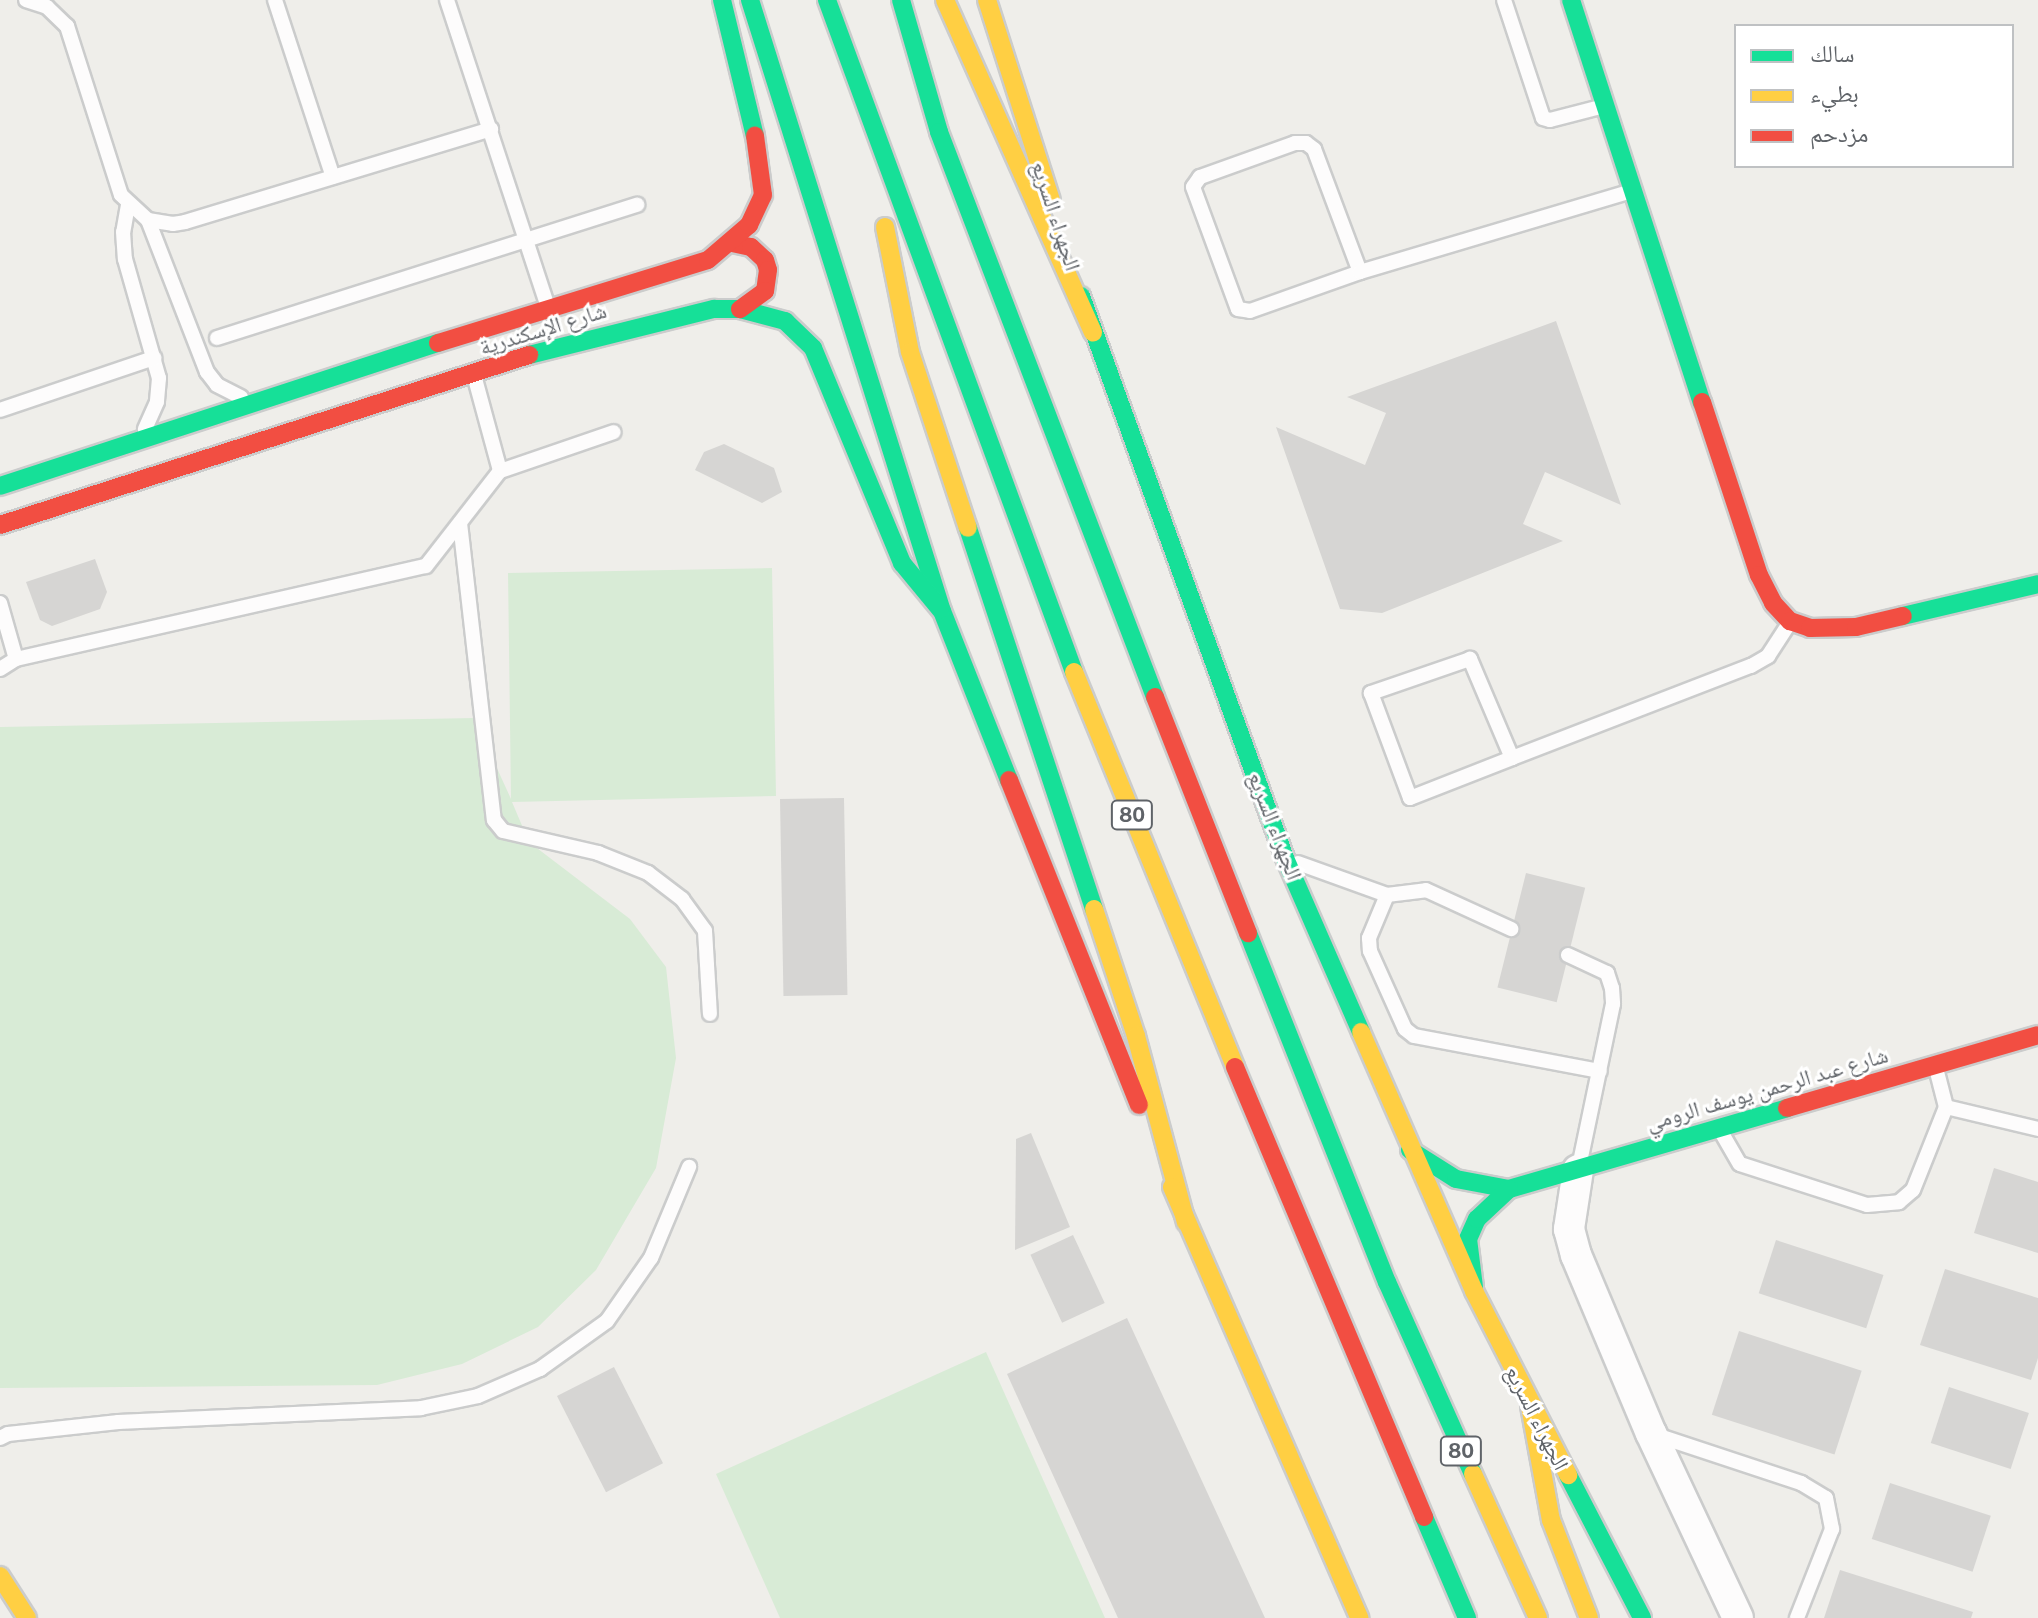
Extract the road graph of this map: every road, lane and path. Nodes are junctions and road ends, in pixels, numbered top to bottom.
1 (26, 0) edge
2 (275, 0) edge
3 (447, 0) edge
4 (722, 0) edge
5 (750, 0) edge
6 (827, 0) edge
7 (901, 0) edge
8 (945, 0) edge
9 (987, 0) edge
10 (1010, 0) edge
11 (1504, 0) edge
12 (1571, 0) edge
13 (998, 34) junction
14 (859, 96) junction
15 (1605, 106) junction
16 (491, 129) junction
17 (333, 177) junction
18 (1632, 190) junction
19 (128, 205) junction
20 (637, 205) dead end
21 (148, 220) junction
22 (527, 240) junction
23 (732, 243) junction
24 (1360, 272) junction
25 (548, 307) junction
26 (740, 309) junction
27 (1093, 333) junction
28 (558, 335) junction
29 (217, 338) dead end
30 (154, 358) junction
31 (474, 374) junction
32 (261, 402) junction
33 (0, 410) edge
34 (614, 432) dead end
35 (137, 442) junction
36 (500, 471) junction
37 (0, 486) edge
38 (460, 523) junction
39 (0, 525) edge
40 (2038, 584) edge
41 (0, 603) edge
42 (942, 611) junction
43 (1790, 621) junction
44 (16, 659) junction
45 (0, 669) edge
46 (1512, 758) junction
47 (1285, 858) junction
48 (1387, 895) junction
49 (1511, 929) dead end
50 (1568, 955) dead end
51 (710, 1014) dead end
52 (2038, 1035) edge
53 (1935, 1065) junction
54 (1600, 1071) junction
55 (1946, 1107) junction
56 (1718, 1127) junction
57 (2038, 1129) edge
58 (1410, 1150) junction
59 (689, 1167) dead end
60 (1578, 1170) junction
61 (1509, 1189) junction
62 (1186, 1222) junction
63 (1474, 1291) junction
64 (1530, 1406) junction
65 (1651, 1433) junction
66 (0, 1438) edge
67 (0, 1576) edge
68 (27, 1618) edge
69 (1359, 1618) edge
70 (1467, 1618) edge
71 (1538, 1618) edge
72 (1589, 1618) edge
73 (1642, 1618) edge
74 (1738, 1618) edge
75 (1797, 1618) edge

1 - 19 lane
2 - 17 lane
3 - 16 lane
4 - 23 main road, شارع الإسكندرية
5 - 42 main road
6 - 14 main road, 80
7 - 71 main road, 80
8 - 27 main road
9 - 13 main road, الجهراء السريع
10 - 13 main road
11 - 15 lane
12 - 15 main road
13 - 27 main road, الجهراء السريع
14 - 62 main road
14 - 70 main road, 80
15 - 18 main road
16 - 17 lane
16 - 22 lane
17 - 21 lane
18 - 24 lane
18 - 43 main road
19 - 21 lane
19 - 30 lane
20 - 22 lane
21 - 32 lane
22 - 25 lane
22 - 29 lane
23 - 25 main road, شارع الإسكندرية
23 - 26 main road
24 - 24 lane
25 - 28 lane
25 - 32 main road, شارع الإسكندرية
26 - 28 main road, شارع الإسكندرية
26 - 42 main road, شارع الإسكندرية
27 - 47 main road, الجهراء السريع
28 - 31 main road, شارع الإسكندرية
30 - 33 lane
30 - 35 lane
31 - 36 lane
31 - 39 main road, شارع الإسكندرية
32 - 35 main road, شارع الإسكندرية
34 - 36 lane
35 - 37 main road, شارع الإسكندرية
36 - 38 lane
38 - 44 lane
38 - 51 lane
40 - 43 main road
41 - 44 lane
42 - 62 main road
43 - 46 lane
44 - 45 lane
46 - 46 lane
47 - 48 lane
47 - 58 main road, الجهراء السريع
48 - 49 lane
48 - 54 lane
50 - 54 lane
52 - 53 main road, شارع عبد الرحمن يوسف الرومي
53 - 55 lane
53 - 56 main road, شارع عبد الرحمن يوسف الرومي
54 - 60 lane
55 - 56 lane
55 - 57 lane
56 - 60 main road, شارع عبد الرحمن يوسف الرومي
58 - 61 main road, شارع عبد الرحمن يوسف الرومي
58 - 63 main road, الجهراء السريع
59 - 66 lane
60 - 61 main road, شارع عبد الرحمن يوسف الرومي
60 - 65 street
61 - 63 main road, شارع عبد الرحمن يوسف الرومي
62 - 69 main road
63 - 64 main road, الجهراء السريع
64 - 72 main road
64 - 73 main road, الجهراء السريع
65 - 74 street
65 - 75 lane
67 - 68 main road

